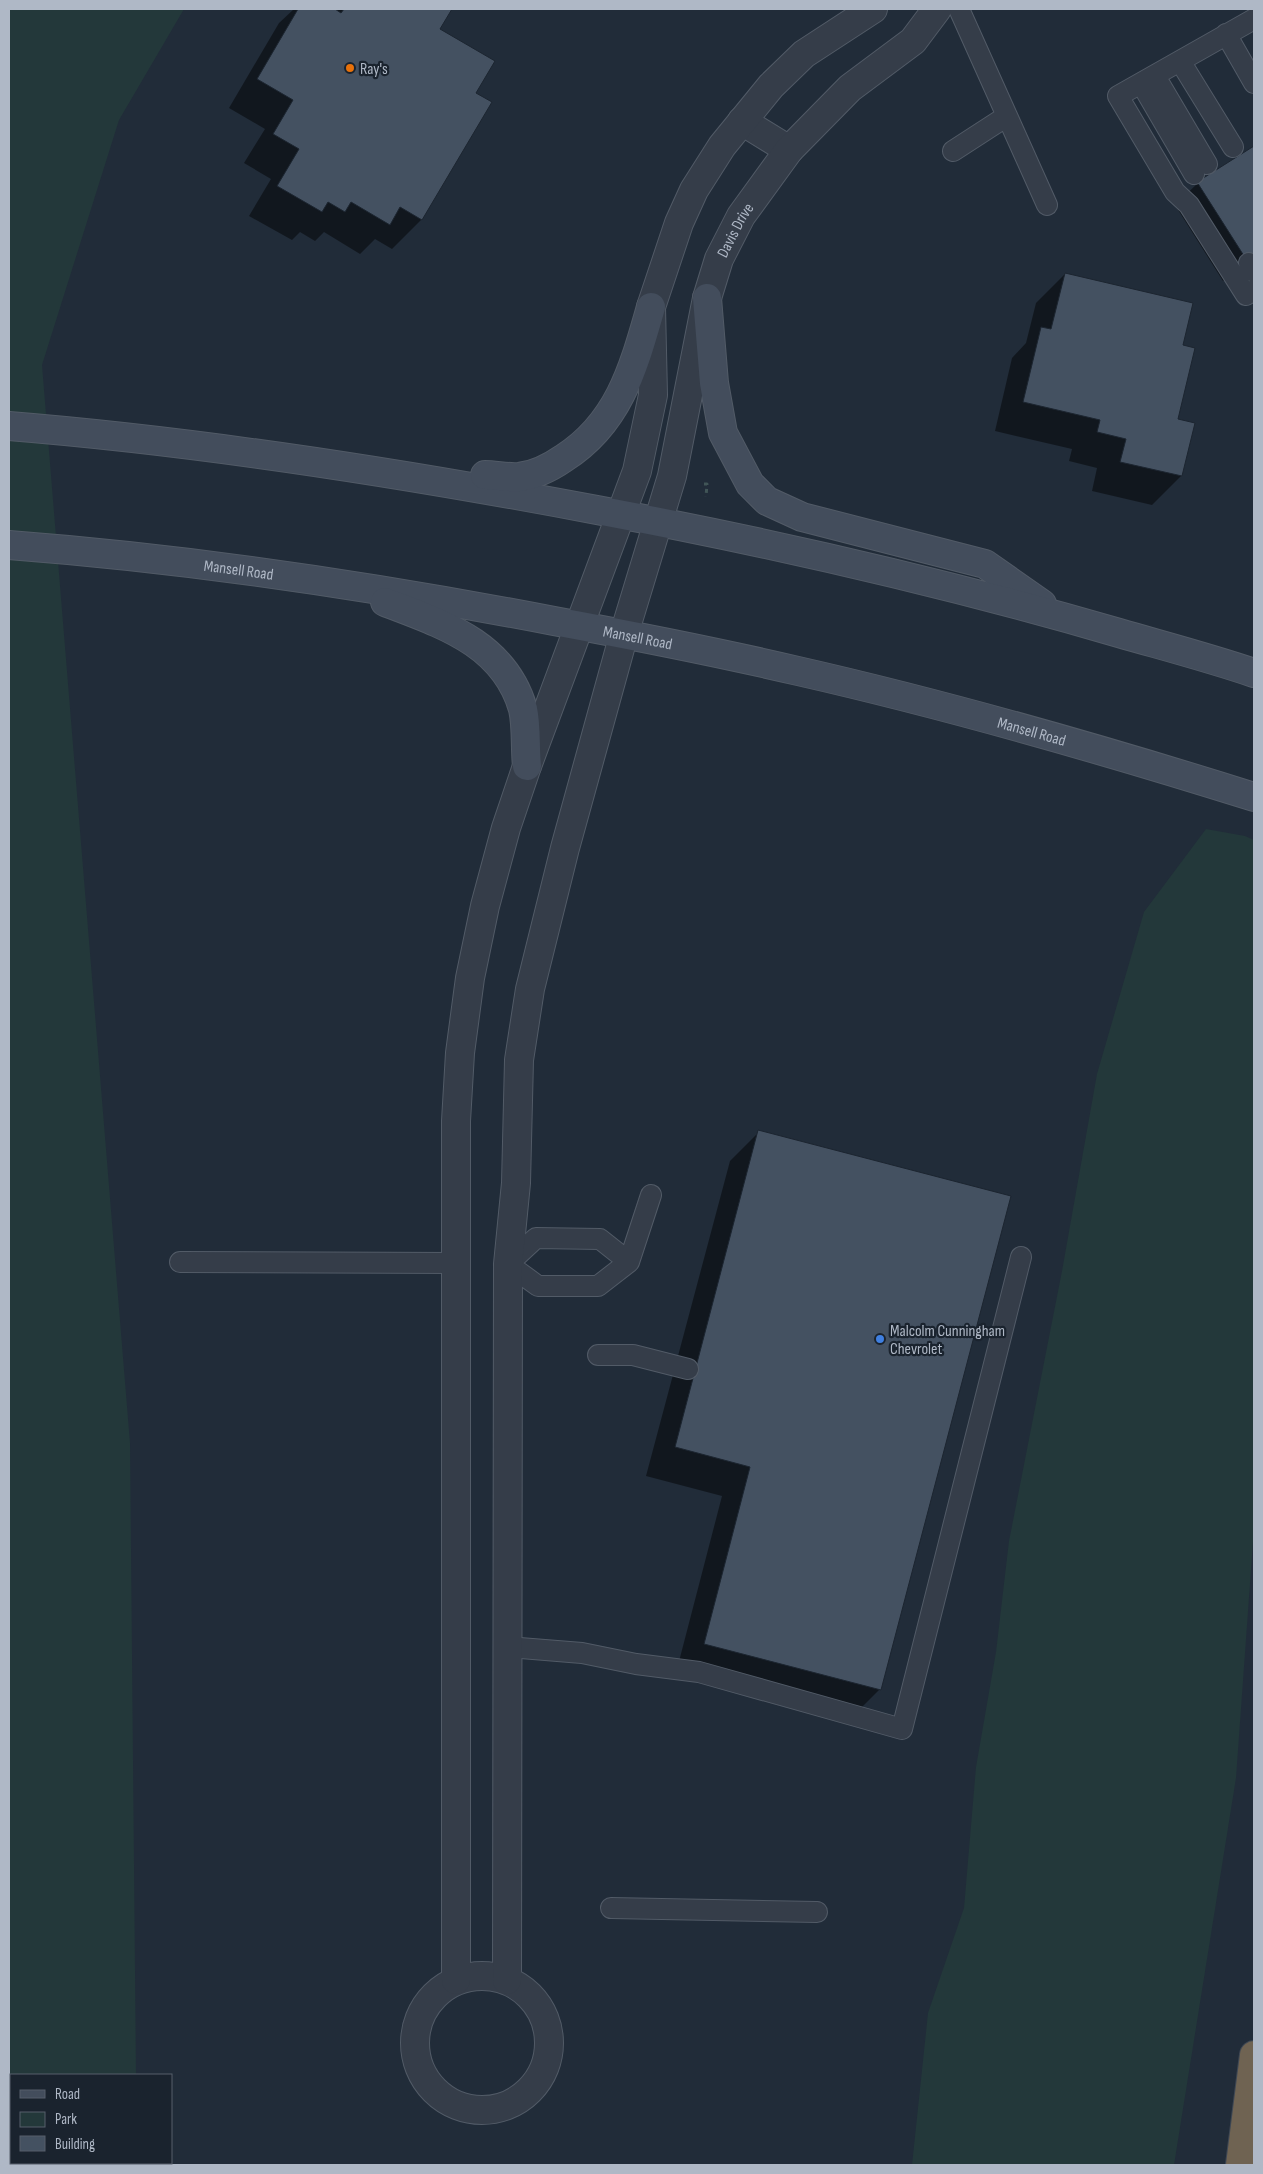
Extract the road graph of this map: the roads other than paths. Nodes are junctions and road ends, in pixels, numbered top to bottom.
1 (872, 9) edge
2 (937, 9) edge
3 (959, 9) edge
4 (1249, 18) edge
5 (1226, 34) junction
6 (1180, 61) junction
7 (1148, 79) junction
8 (1254, 83) edge
9 (1006, 116) junction
10 (742, 121) junction
11 (1232, 147) dead end
12 (789, 150) junction
13 (952, 150) dead end
14 (1200, 169) dead end
15 (1046, 206) dead end
16 (1254, 290) edge
17 (707, 298) junction
18 (651, 306) junction
19 (9, 426) edge
20 (348, 466) junction
21 (622, 514) junction
22 (658, 521) junction
23 (9, 545) edge
24 (327, 580) junction
25 (1058, 615) junction
26 (578, 625) junction
27 (624, 634) junction
28 (1254, 673) edge
29 (527, 766) junction
30 (1254, 797) edge
31 (651, 1195) dead end
32 (1021, 1258) dead end
33 (180, 1262) dead end
34 (629, 1262) junction
35 (455, 1263) junction
36 (508, 1264) junction
37 (598, 1355) dead end
38 (688, 1368) dead end
39 (507, 1647) junction
40 (611, 1908) dead end
41 (817, 1912) dead end
42 (456, 1980) junction
43 (507, 1980) junction
44 (1254, 2055) edge
45 (1240, 2165) edge

1 - 10 street
2 - 12 street, Davis Drive
3 - 9 lane
4 - 5 lane
5 - 6 lane
5 - 8 lane
6 - 7 lane
6 - 11 lane
7 - 14 lane
7 - 16 lane
9 - 13 lane
9 - 15 lane
10 - 12 street
10 - 18 street
12 - 17 street, Davis Drive
17 - 22 street, Davis Drive
17 - 25 main road
18 - 20 main road
18 - 21 street
19 - 20 main road
20 - 21 main road
21 - 22 main road
21 - 26 street
22 - 25 main road
22 - 27 street, Davis Drive
23 - 24 main road, Mansell Road
24 - 26 main road, Mansell Road
24 - 29 main road
25 - 28 main road
26 - 27 main road, Mansell Road
26 - 29 street
27 - 30 main road, Mansell Road
27 - 36 street, Davis Drive
29 - 35 street
31 - 34 lane
32 - 39 lane
33 - 35 lane
34 - 36 lane
34 - 36 lane
35 - 42 street
36 - 39 street, Davis Drive
37 - 38 lane
39 - 43 street, Davis Drive
40 - 41 lane
42 - 43 street
42 - 43 street
44 - 45 highway

